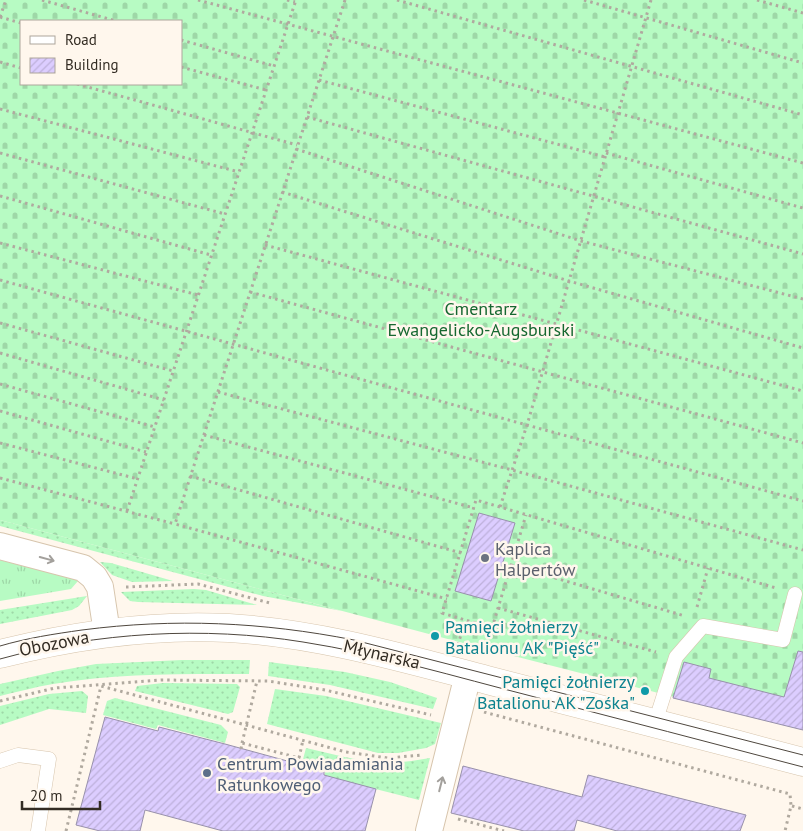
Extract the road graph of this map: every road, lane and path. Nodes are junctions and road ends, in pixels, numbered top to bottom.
1 (6, 0) edge
2 (42, 0) edge
3 (198, 0) edge
4 (287, 0) edge
5 (345, 0) edge
6 (397, 0) edge
7 (584, 0) edge
8 (651, 0) edge
9 (757, 0) edge
10 (296, 1) edge
11 (803, 12) edge
12 (0, 17) edge
13 (646, 18) junction
14 (112, 20) edge
15 (20, 23) edge
16 (288, 24) junction
17 (333, 36) junction
18 (182, 40) edge
19 (0, 62) edge
20 (803, 63) edge
21 (182, 66) edge
22 (274, 66) junction
23 (632, 67) junction
24 (20, 68) edge
25 (319, 80) junction
26 (81, 85) edge
27 (266, 90) junction
28 (0, 109) edge
29 (618, 114) junction
30 (803, 115) edge
31 (307, 117) junction
32 (252, 132) junction
33 (297, 147) junction
34 (0, 153) edge
35 (606, 155) junction
36 (803, 163) edge
37 (239, 172) junction
38 (282, 192) junction
39 (0, 196) edge
40 (594, 196) junction
41 (803, 208) edge
42 (225, 214) junction
43 (581, 240) junction
44 (0, 243) edge
45 (265, 245) junction
46 (803, 254) edge
47 (212, 255) junction
48 (0, 280) edge
49 (569, 281) junction
50 (250, 292) junction
51 (198, 295) junction
52 (803, 299) edge
53 (0, 323) edge
54 (556, 323) junction
55 (186, 332) junction
56 (233, 344) junction
57 (803, 348) edge
58 (0, 353) edge
59 (173, 371) junction
60 (542, 371) junction
61 (0, 384) edge
62 (803, 391) edge
63 (218, 392) junction
64 (164, 400) junction
65 (0, 411) edge
66 (526, 425) junction
67 (155, 427) junction
68 (204, 435) junction
69 (803, 442) edge
70 (0, 443) edge
71 (146, 452) junction
72 (512, 470) junction
73 (190, 476) junction
74 (0, 478) edge
75 (138, 479) junction
76 (803, 501) edge
77 (500, 507) junction
78 (474, 508) junction
79 (127, 511) junction
80 (526, 515) junction
81 (174, 524) junction
82 (0, 546) edge
83 (803, 550) edge
84 (460, 553) junction
85 (510, 565) junction
86 (708, 568) junction
87 (796, 594) joint
88 (447, 599) junction
89 (498, 608) junction
90 (697, 610) dead end
91 (694, 618) dead end
92 (465, 620) junction
93 (107, 633) junction
94 (456, 650) dead end
95 (0, 654) edge
96 (676, 657) junction
97 (468, 675) junction
98 (258, 681) junction
99 (101, 686) junction
100 (0, 701) edge
101 (458, 715) junction
102 (655, 723) junction
103 (247, 725) junction
104 (304, 740) junction
105 (242, 744) junction
106 (241, 748) dead end
107 (430, 754) dead end
108 (0, 761) edge
109 (803, 762) edge
110 (791, 788) dead end
111 (790, 794) junction
112 (791, 806) junction
113 (803, 809) edge
114 (431, 822) edge
115 (38, 831) edge
116 (66, 831) edge
117 (504, 831) edge
118 (785, 831) edge

1 - 12 path
2 - 14 path
3 - 16 path
4 - 10 path
5 - 17 path
6 - 23 path
7 - 13 path
8 - 13 path
9 - 11 path
10 - 16 path
12 - 15 path
13 - 20 path
13 - 23 path
16 - 17 path
16 - 22 path
17 - 25 path
17 - 29 path
18 - 22 path
19 - 24 path
21 - 27 path
22 - 27 path
23 - 29 path
23 - 30 path
25 - 31 path
25 - 35 path
26 - 32 path
27 - 32 path
28 - 37 path
29 - 35 path
29 - 36 path
31 - 33 path
31 - 40 path
32 - 33 path
32 - 37 path
33 - 38 path
33 - 43 path
34 - 42 path
35 - 40 path
35 - 41 path
37 - 42 path
38 - 45 path
38 - 49 path
39 - 47 path
40 - 43 path
40 - 46 path
42 - 47 path
43 - 49 path
43 - 52 path
44 - 51 path
45 - 50 path
45 - 54 path
47 - 51 path
48 - 55 path
49 - 54 path
49 - 57 path
50 - 56 path
50 - 60 path
51 - 55 path
53 - 59 path
54 - 60 path
54 - 62 path
55 - 56 path
55 - 59 path
56 - 63 path
56 - 66 path
58 - 64 path
59 - 64 path
60 - 66 path
60 - 69 path
61 - 67 path
63 - 68 path
63 - 72 path
64 - 67 path
65 - 71 path
66 - 72 path
66 - 76 path
67 - 71 path
68 - 73 path
68 - 78 path
70 - 75 path
71 - 75 path
72 - 77 path
72 - 83 path
73 - 81 path
73 - 84 path
74 - 79 path
75 - 79 path
77 - 78 path
77 - 80 path
78 - 84 path
79 - 81 path
80 - 85 path
80 - 86 path
81 - 88 path
82 -> 93 street
84 - 88 path
85 - 89 path
85 - 91 path
86 - 87 path
86 - 90 path
87 - 96 lane
88 - 92 path
89 - 92 path
89 - 96 path
92 - 94 path
93 - 95 street, Obozowa
93 - 97 street, Młynarska
96 - 102 lane
97 - 101 street
97 - 102 street, Młynarska
98 - 99 path
98 - 101 path
98 - 103 path
99 - 100 path
99 - 103 path
99 - 116 path
101 - 111 path
114 -> 101 street
102 - 109 street, Młynarska
103 - 104 path
103 - 105 path
104 - 105 path
104 - 107 path
105 - 106 path
108 - 115 lane
110 - 111 path
111 - 112 path
112 - 113 path
112 - 118 path
114 - 117 path

